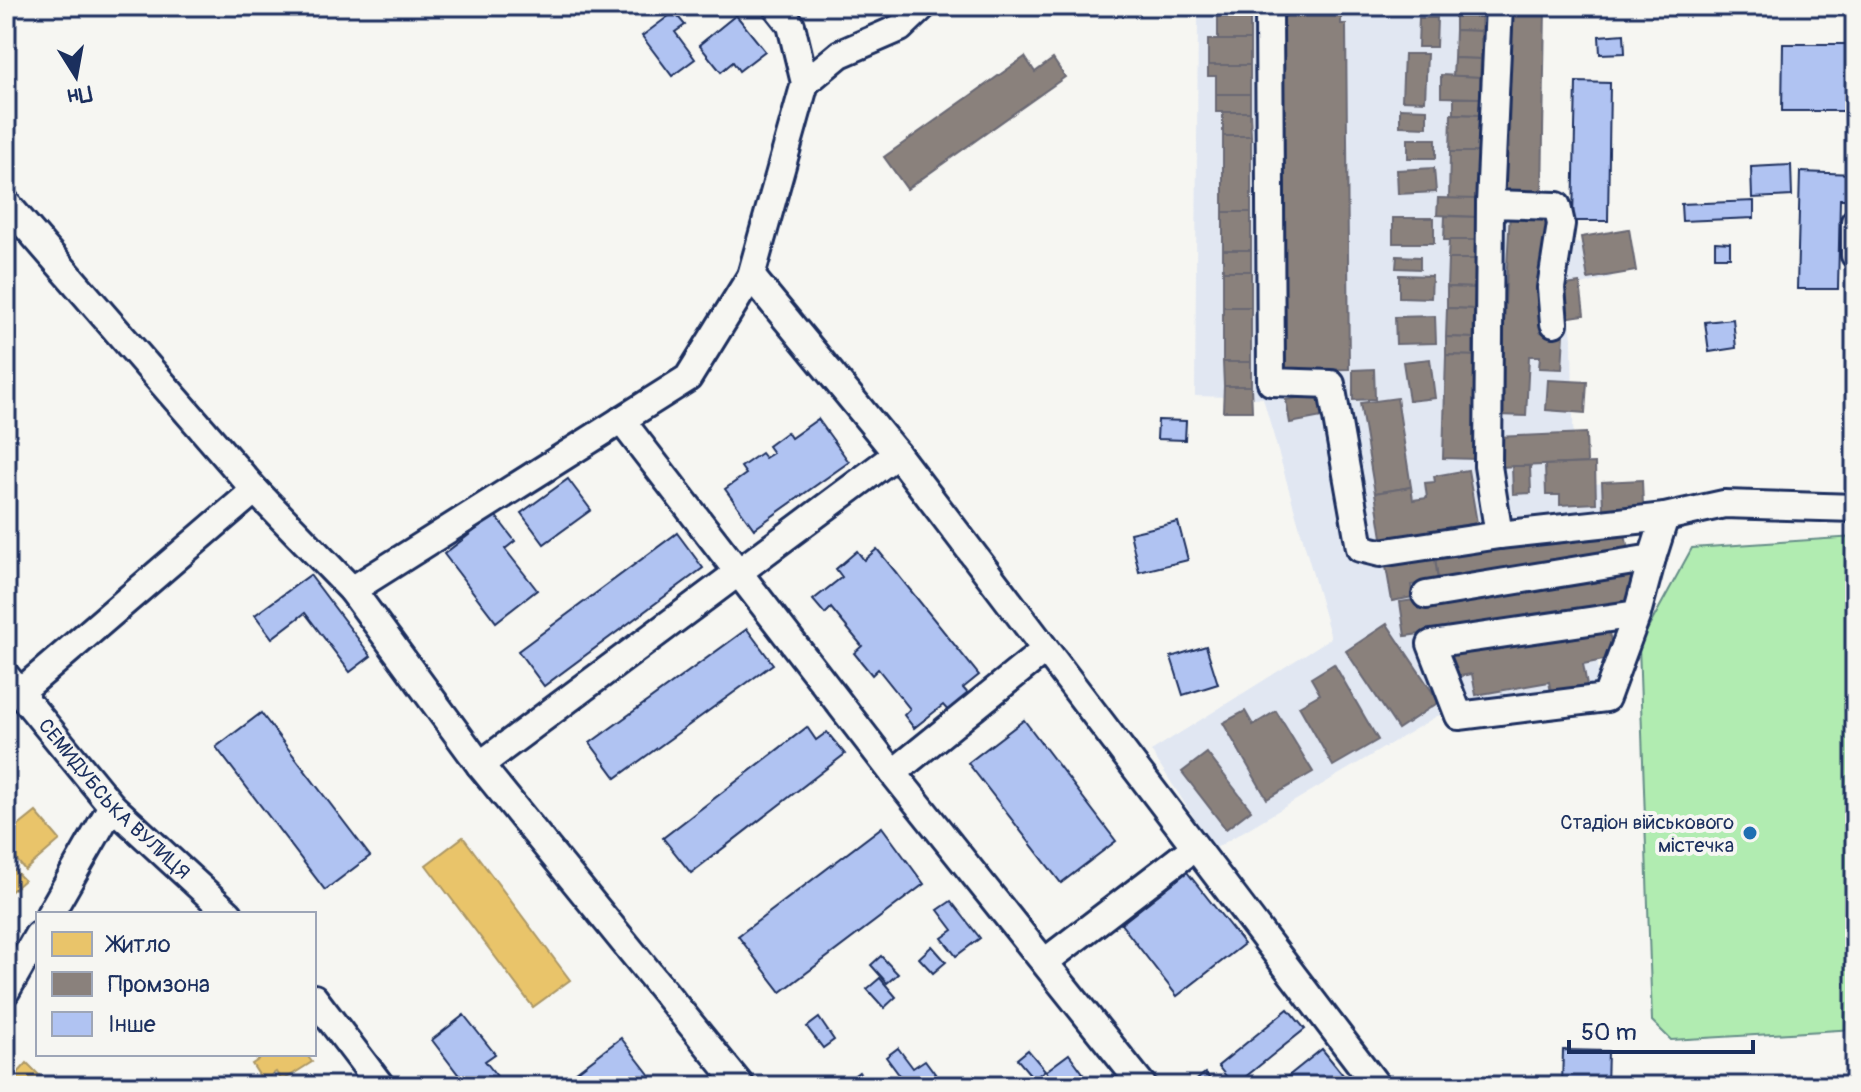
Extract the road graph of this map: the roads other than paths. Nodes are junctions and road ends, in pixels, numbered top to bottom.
1 (776, 6) edge
2 (923, 6) edge
3 (1274, 6) edge
4 (1499, 6) edge
5 (805, 83) junction
6 (6, 203) edge
7 (1490, 204) junction
8 (1855, 222) edge
9 (1855, 255) edge
10 (751, 276) junction
11 (1554, 323) dead end
12 (621, 420) junction
13 (897, 454) junction
14 (255, 490) junction
15 (1855, 508) edge
16 (1665, 517) junction
17 (1499, 535) junction
18 (1652, 558) junction
19 (739, 572) junction
20 (352, 590) junction
21 (1426, 595) dead end
22 (1637, 614) junction
23 (1045, 650) junction
24 (13, 684) edge
25 (480, 765) junction
26 (893, 773) junction
27 (112, 806) junction
28 (1195, 847) junction
29 (51, 912) edge
30 (227, 912) edge
31 (36, 938) edge
32 (1046, 961) junction
33 (6, 991) edge
34 (316, 1001) edge
35 (381, 1086) edge
36 (741, 1086) edge
37 (1143, 1086) edge
38 (1377, 1086) edge

1 - 5 street
2 - 5 street
3 - 17 street
4 - 7 street
5 - 10 street
6 - 14 street
7 - 11 street
7 - 17 street
8 - 9 street
10 - 12 street
10 - 13 street
12 - 19 street
12 - 20 street
13 - 19 street
13 - 23 street
14 - 20 street
14 - 24 street
15 - 16 street
16 - 17 street
16 - 18 street
18 - 21 street
18 - 22 street
19 - 25 street
19 - 26 street
20 - 25 street
22 - 22 street
23 - 26 street
23 - 28 street
24 - 27 street, СЕМИДУБСЬКА ВУЛИЦЯ
25 - 36 street
26 - 32 street
27 - 29 street
27 - 30 street, СЕМИДУБСЬКА ВУЛИЦЯ
28 - 32 street
28 - 38 street
31 - 33 street
32 - 37 street
34 - 35 street

